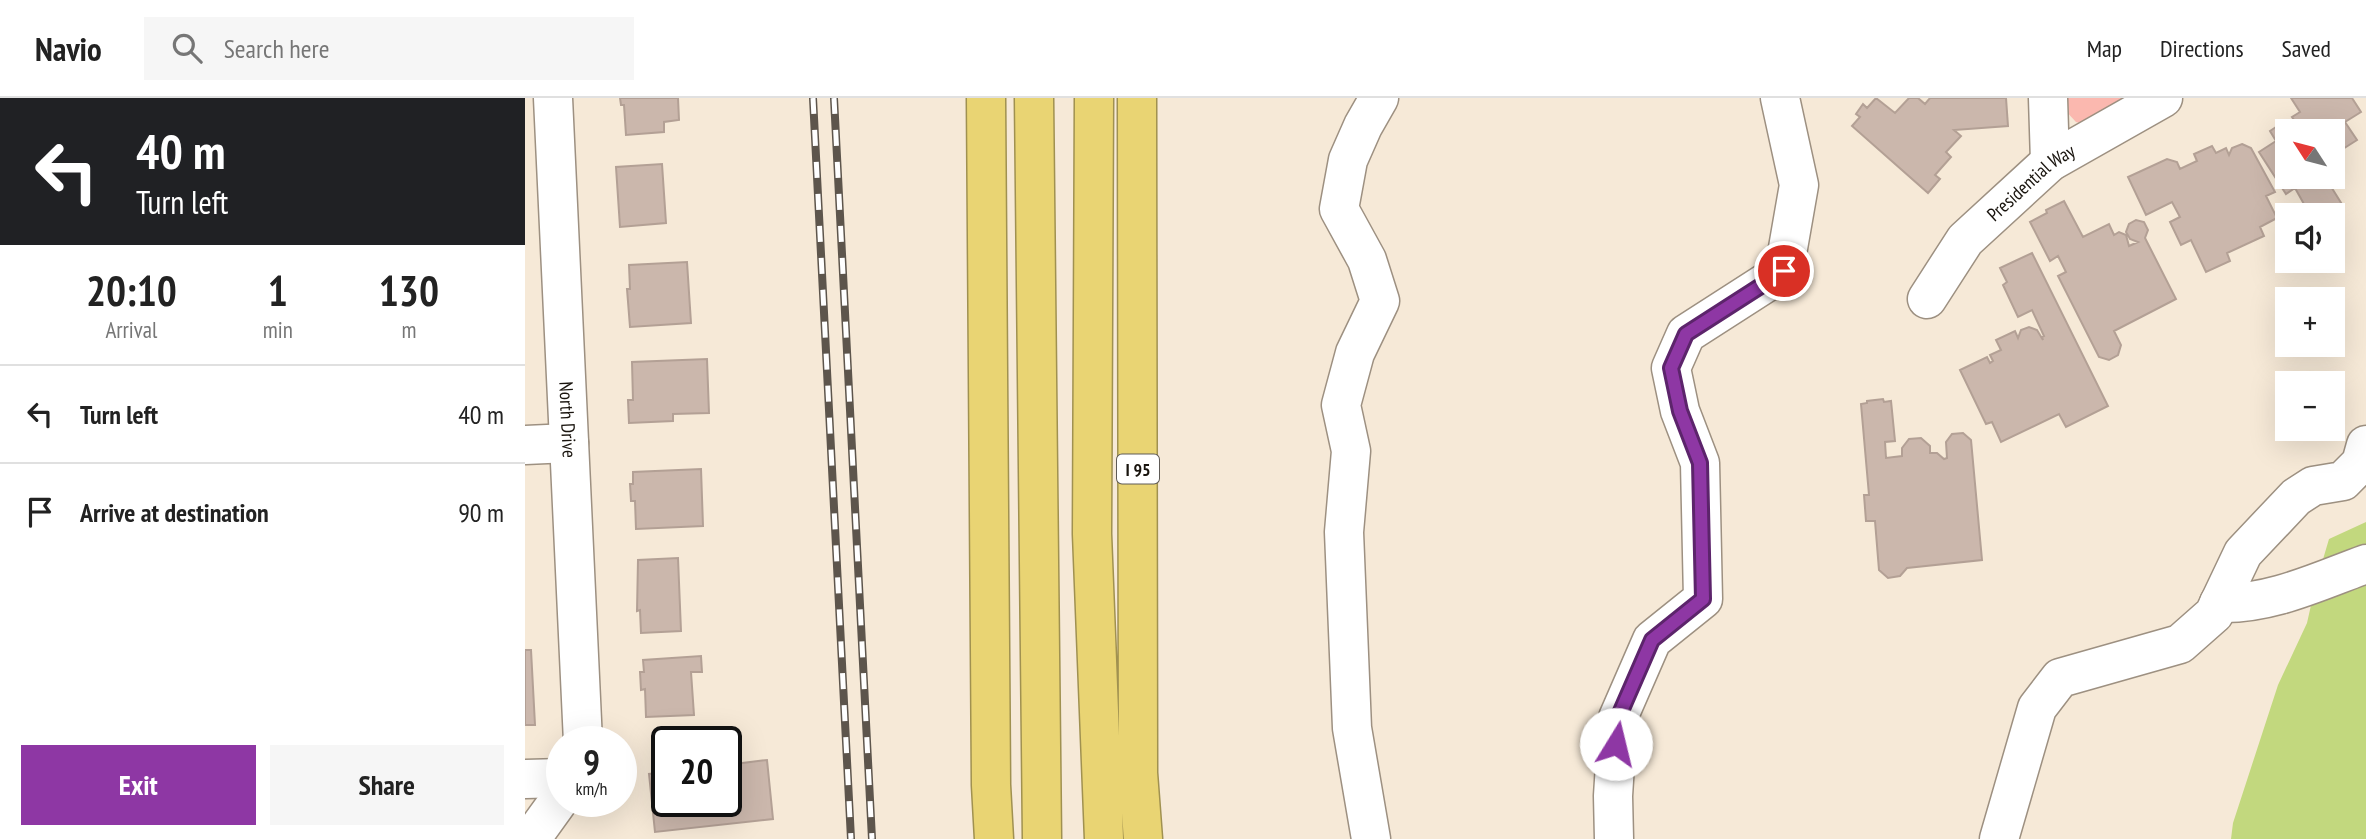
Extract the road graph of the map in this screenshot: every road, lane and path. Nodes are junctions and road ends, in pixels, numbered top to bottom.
1 (553, 98) edge
2 (986, 98) edge
3 (1034, 98) edge
4 (1094, 98) edge
5 (1137, 98) edge
6 (1379, 98) edge
7 (1780, 98) edge
8 (2048, 98) edge
9 (2163, 98) edge
10 (2050, 162) junction
11 (1927, 299) dead end
12 (569, 443) junction
13 (525, 444) edge
14 (2366, 445) edge
15 (2366, 564) edge
16 (2219, 603) junction
17 (582, 726) edge
18 (546, 778) edge
19 (525, 779) edge
20 (994, 839) edge
21 (1042, 839) edge
22 (1104, 839) edge
23 (1143, 839) edge
24 (1371, 839) edge
25 (1615, 839) edge
26 (1999, 839) edge

1 - 12 street, North Drive
2 - 20 highway
3 - 21 highway
4 - 22 highway
5 - 23 highway, I 95
6 - 24 street
7 - 25 street
8 - 10 street
9 - 10 street, Presidential Way
10 - 11 street, Presidential Way
12 - 13 street
12 - 17 street, North Drive
14 - 16 street
15 - 16 street
16 - 26 street
18 - 19 street

